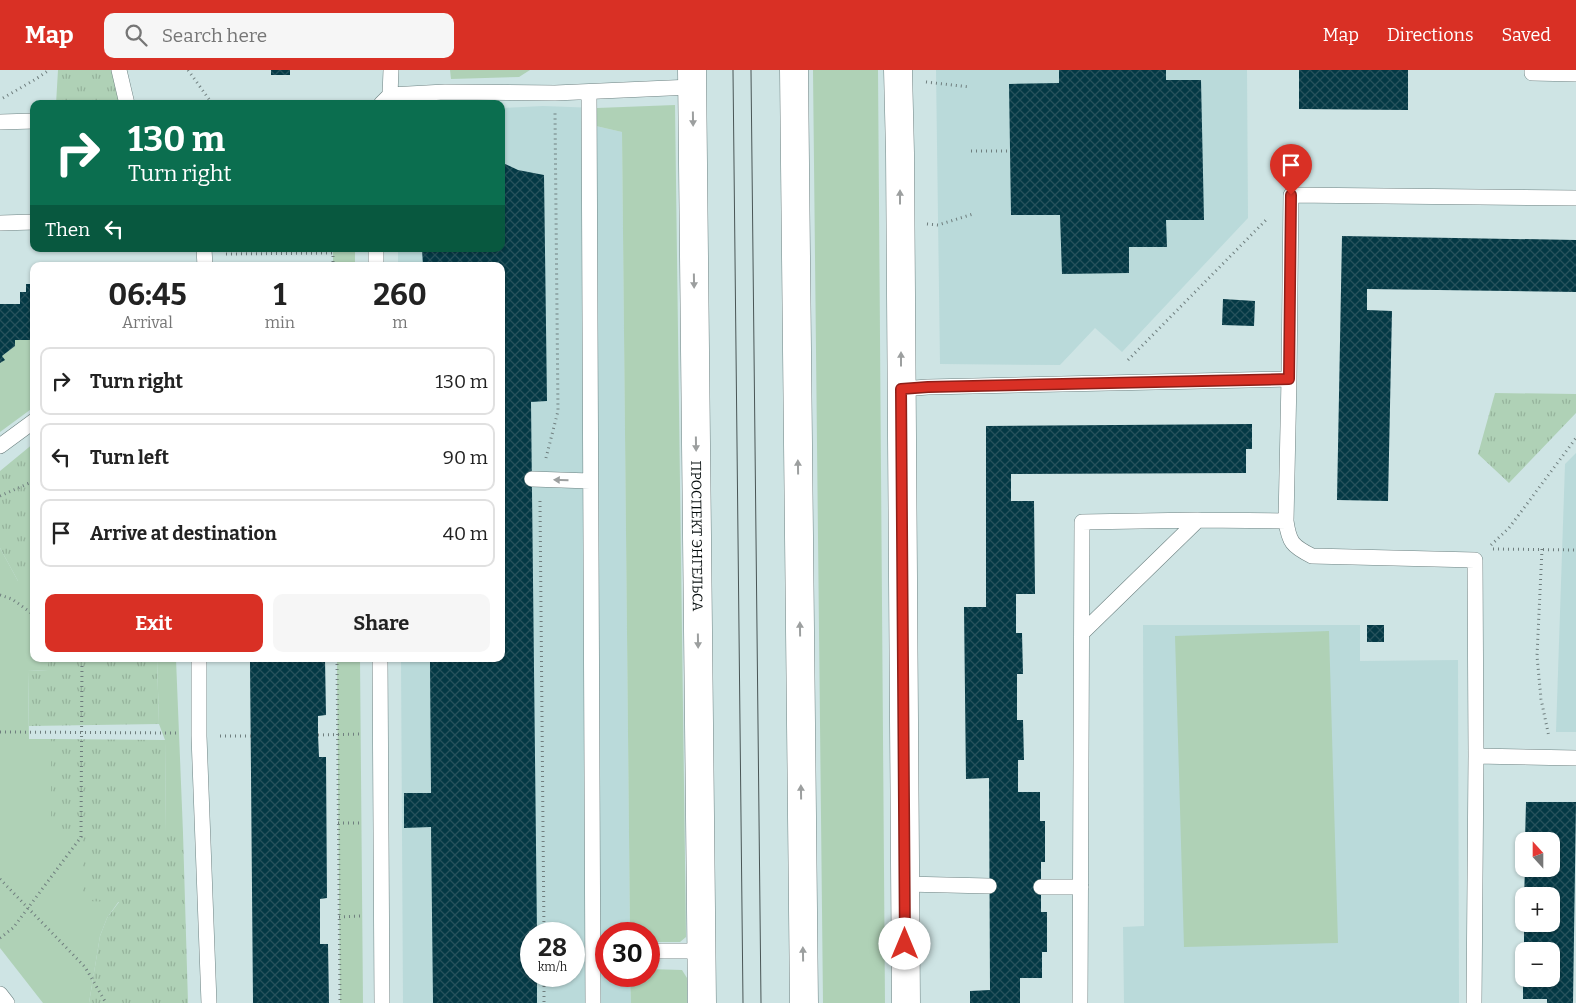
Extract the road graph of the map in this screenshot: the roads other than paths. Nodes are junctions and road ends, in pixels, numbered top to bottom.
1 (119, 70) edge
2 (391, 70) edge
3 (794, 70) edge
4 (1532, 70) edge
5 (1576, 74) edge
6 (909, 76) edge
7 (692, 79) edge
8 (589, 92) junction
9 (386, 99) edge
10 (126, 100) edge
11 (30, 121) edge
12 (0, 122) edge
13 (1576, 198) edge
14 (30, 222) edge
15 (2, 225) edge
16 (1289, 379) junction
17 (901, 389) junction
18 (30, 424) edge
19 (0, 446) edge
20 (536, 479) road end
21 (590, 481) junction
22 (1198, 520) junction
23 (1286, 521) junction
24 (1082, 633) junction
25 (199, 662) edge
26 (380, 662) edge
27 (1476, 756) junction
28 (1576, 758) edge
29 (905, 884) junction
30 (989, 886) dead end
31 (1041, 887) dead end
32 (1081, 887) junction
33 (598, 922) edge
34 (660, 951) edge
35 (701, 951) junction
36 (595, 985) edge
37 (0, 994) edge
38 (7, 1003) edge
39 (209, 1003) edge
40 (382, 1003) edge
41 (593, 1003) edge
42 (702, 1003) edge
43 (804, 1003) edge
44 (906, 1003) edge
45 (1080, 1003) edge
46 (1474, 1003) edge

1 - 10 lane
2 - 9 lane
43 -> 3 main road
4 - 5 lane
17 -> 6 main road
7 - 8 lane
7 -> 35 main road, ПРОСПЕКТ ЭНГЕЛЬСА
8 - 9 lane
8 - 21 lane
11 - 12 lane
13 - 16 lane
14 - 15 lane
16 - 17 lane
16 - 23 lane
17 - 29 main road
18 - 19 lane
21 -> 20 lane
21 - 33 lane
22 - 23 lane
22 - 24 lane
22 - 24 lane
23 - 27 lane
24 - 32 lane
25 - 39 lane
26 - 40 lane
27 - 28 lane
27 - 46 lane
29 - 30 lane
29 - 44 main road
31 - 32 lane
32 - 45 lane
34 - 35 lane
35 - 42 main road, ПРОСПЕКТ ЭНГЕЛЬСА
36 - 41 lane
37 - 38 lane

